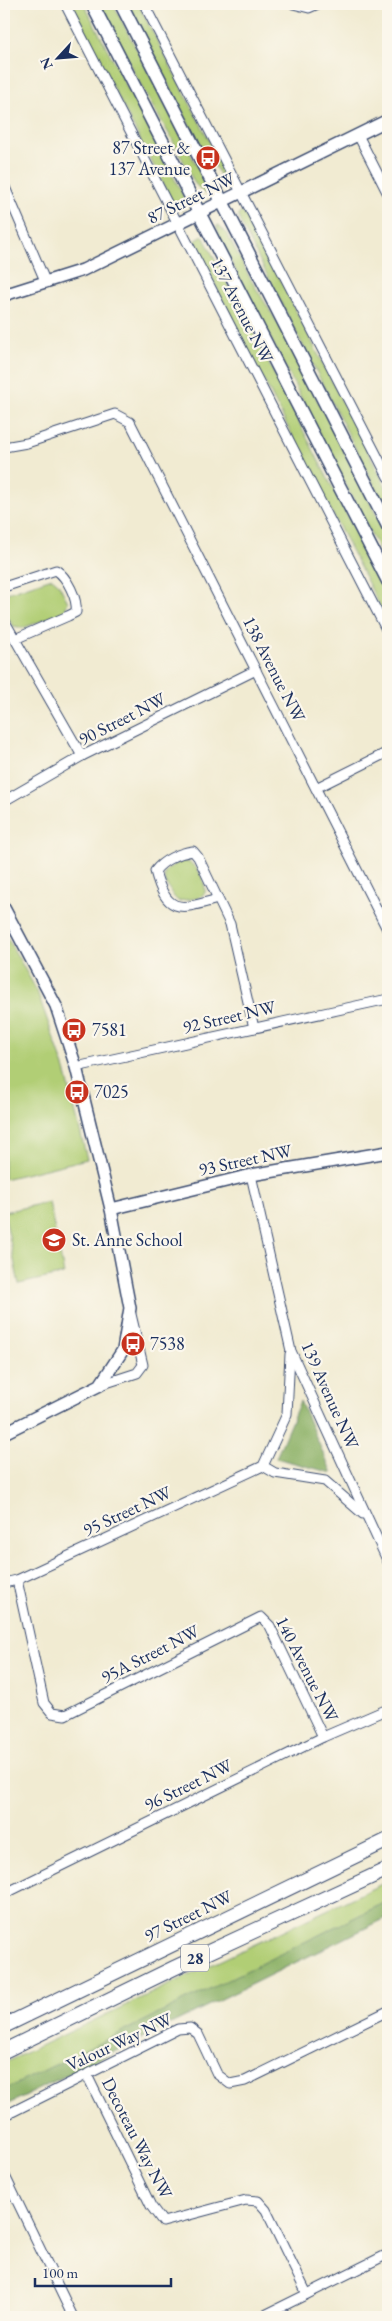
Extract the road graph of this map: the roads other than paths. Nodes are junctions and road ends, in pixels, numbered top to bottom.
1 (65, 4) edge
2 (92, 4) edge
3 (121, 4) edge
4 (144, 4) edge
5 (293, 4) edge
6 (318, 4) edge
7 (388, 120) edge
8 (358, 135) junction
9 (4, 185) edge
10 (243, 193) junction
11 (388, 194) edge
12 (222, 202) junction
13 (200, 213) junction
14 (178, 223) junction
15 (46, 284) junction
16 (4, 295) edge
17 (4, 447) edge
18 (388, 476) edge
19 (388, 526) edge
20 (388, 581) edge
21 (4, 588) edge
22 (4, 620) edge
23 (388, 633) edge
24 (15, 639) junction
25 (256, 670) junction
26 (388, 752) edge
27 (82, 756) junction
28 (316, 788) junction
29 (4, 801) edge
30 (218, 898) junction
31 (4, 908) edge
32 (388, 932) edge
33 (388, 999) edge
34 (254, 1028) junction
35 (76, 1067) junction
36 (388, 1152) edge
37 (251, 1175) junction
38 (111, 1209) junction
39 (130, 1308) junction
40 (290, 1351) junction
41 (100, 1385) junction
42 (4, 1433) edge
43 (264, 1466) junction
44 (367, 1518) junction
45 (388, 1562) edge
46 (17, 1580) junction
47 (4, 1583) edge
48 (261, 1617) joint
49 (388, 1708) edge
50 (323, 1737) junction
51 (388, 1840) edge
52 (388, 1869) edge
53 (4, 1894) edge
54 (388, 2011) edge
55 (4, 2026) edge
56 (4, 2051) edge
57 (87, 2075) junction
58 (4, 2116) edge
59 (4, 2174) edge
60 (388, 2254) edge
61 (307, 2294) junction
62 (73, 2317) edge
63 (263, 2317) edge

1 - 14 street, 137 Avenue NW
2 - 13 main road, 137 Avenue NW
3 - 12 main road, 137 Avenue NW
4 - 10 street
5 - 6 street
7 - 8 street, 87 Street NW
8 - 10 street, 87 Street NW
8 - 11 street
9 - 15 street
10 - 12 street, 87 Street NW
10 - 18 street
12 - 13 street, 87 Street NW
12 - 19 main road, 137 Avenue NW
13 - 14 street, 87 Street NW
13 - 20 main road, 137 Avenue NW
14 - 15 street, 87 Street NW
14 - 23 street, 137 Avenue NW
15 - 16 street, 87 Street NW
17 - 25 street, 138 Avenue NW
21 - 24 street
22 - 24 street
24 - 27 street
25 - 27 street, 90 Street NW
25 - 28 street, 138 Avenue NW
26 - 28 street
27 - 29 street, 90 Street NW
28 - 32 street, 138 Avenue NW
30 - 30 street
30 - 34 street
31 - 35 street
33 - 34 street, 92 Street NW
34 - 35 street, 92 Street NW
35 - 38 street
36 - 37 street, 93 Street NW
37 - 38 street, 93 Street NW
37 - 40 street, 139 Avenue NW
38 - 39 street
39 - 41 street
39 - 41 street
40 - 43 street
40 - 44 street, 139 Avenue NW
41 - 42 street
43 - 44 street
43 - 46 street, 95 Street NW
44 - 45 street, 139 Avenue NW
46 - 47 street, 95 Street NW
46 - 48 street, 95A Street NW
48 - 50 street, 140 Avenue NW
49 - 50 street, 96 Street NW
50 - 53 street, 96 Street NW
51 - 55 main road, 97 Street NW / 28
52 - 56 main road, 28
54 - 57 street, Valour Way NW
57 - 58 street, Valour Way NW
57 - 61 street, Decoteau Way NW
59 - 62 street
60 - 61 street
61 - 63 street

